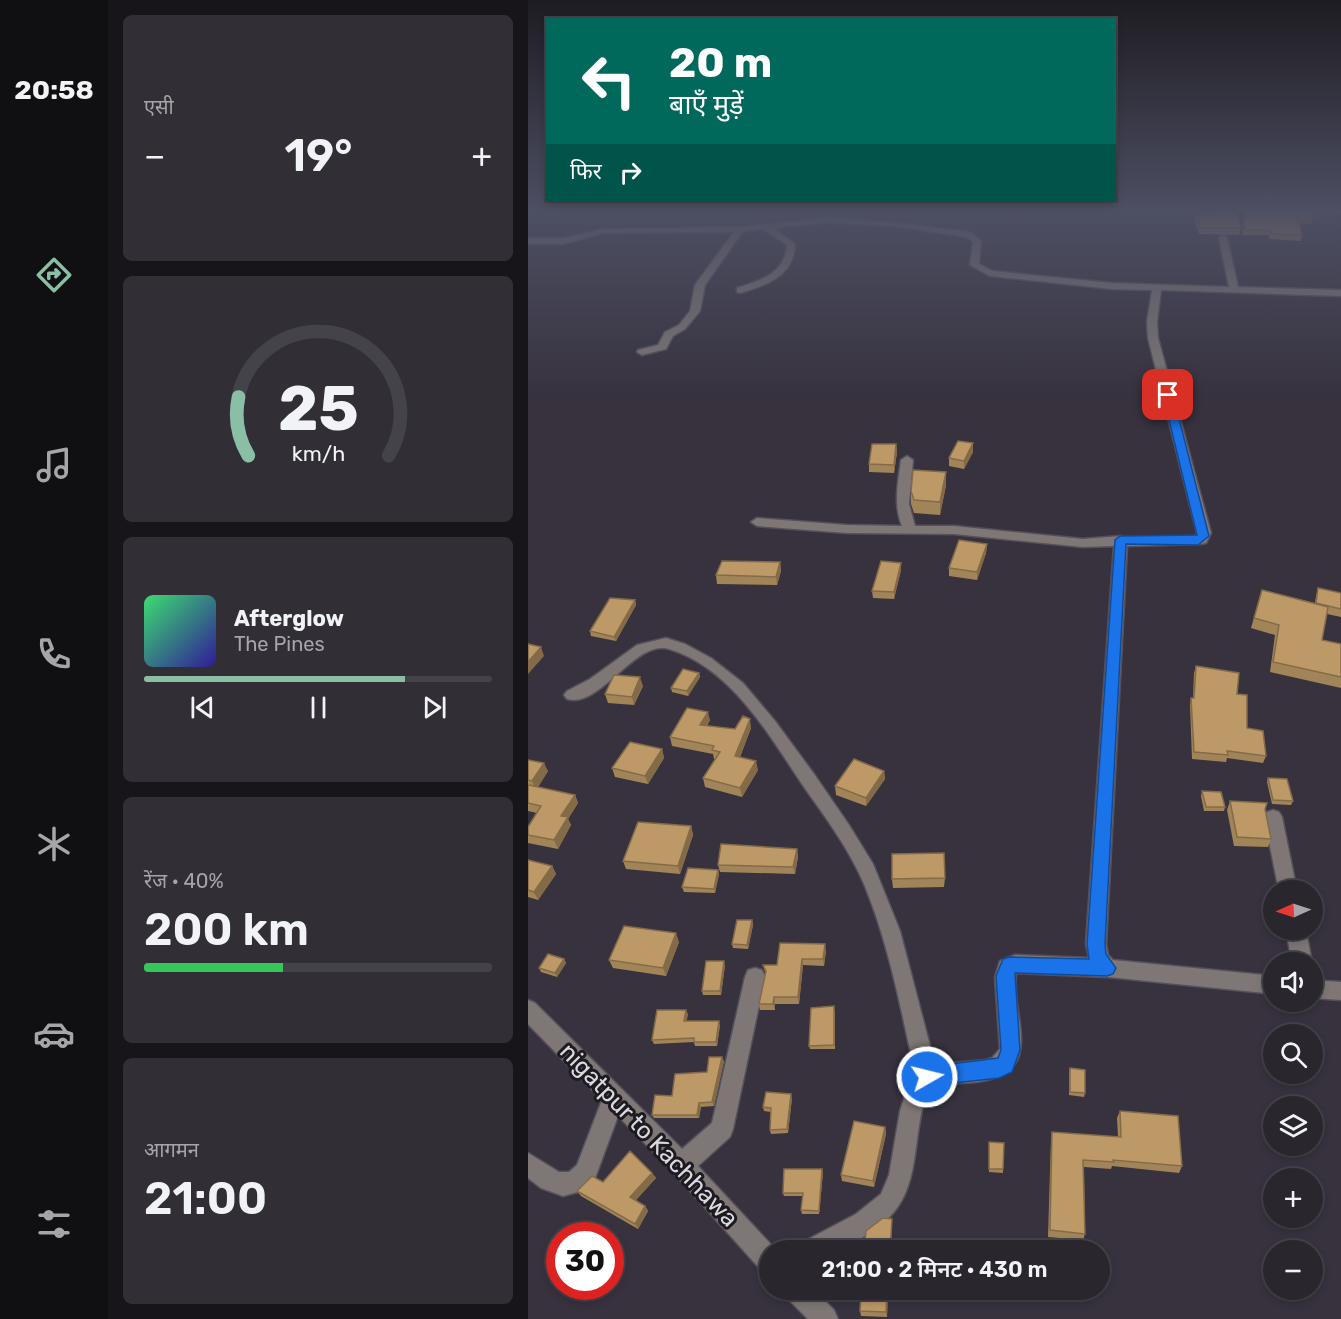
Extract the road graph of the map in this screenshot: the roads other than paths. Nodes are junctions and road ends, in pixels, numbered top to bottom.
1 (708, 274) edge
2 (778, 274) edge
3 (998, 274) edge
4 (1231, 274) edge
5 (1157, 288) junction
6 (740, 290) dead end
7 (1234, 290) junction
8 (1341, 293) edge
9 (642, 352) dead end
10 (907, 460) dead end
11 (757, 522) dead end
12 (910, 529) junction
13 (1120, 540) junction
14 (572, 695) dead end
15 (1273, 817) dead end
16 (1286, 880) edge
17 (1107, 968) junction
18 (754, 977) dead end
19 (1263, 984) edge
20 (1323, 990) edge
21 (1341, 991) edge
22 (528, 1010) edge
23 (927, 1077) junction
24 (614, 1097) junction
25 (528, 1164) edge
26 (682, 1165) junction
27 (831, 1240) edge
28 (759, 1249) edge
29 (807, 1300) edge
30 (825, 1319) edge

1 - 9 street
2 - 6 street
3 - 5 street
4 - 7 street
5 - 7 street
5 - 13 street
7 - 8 street
10 - 12 street
11 - 12 street
12 - 13 street
13 - 17 street
14 - 23 street
15 - 16 street
17 - 19 street
17 - 23 street
18 - 26 street
20 - 21 street
22 - 24 street, nigatpur to Kachhawa
23 - 27 street
24 - 25 street
24 - 26 street, nigatpur to Kachhawa
26 - 28 street, nigatpur to Kachhawa
29 - 30 street

